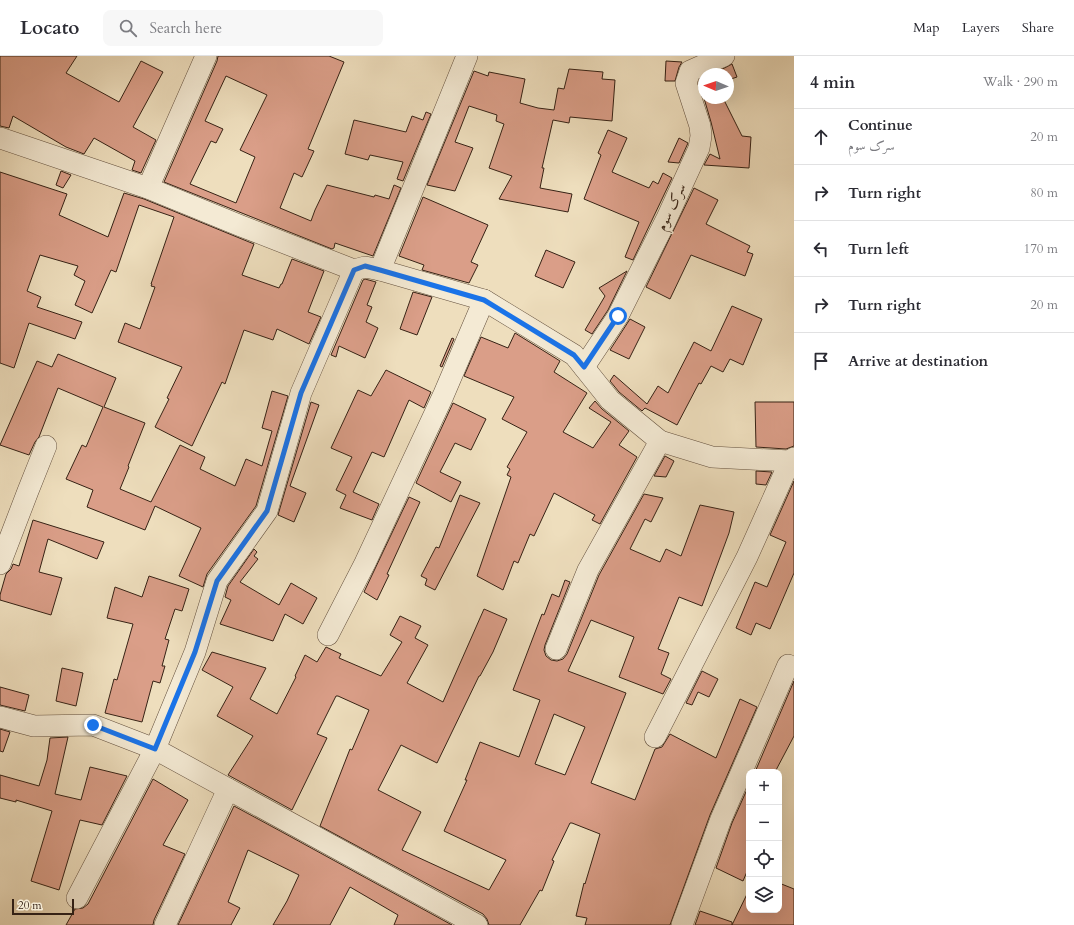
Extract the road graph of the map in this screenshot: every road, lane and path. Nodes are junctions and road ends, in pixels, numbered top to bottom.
1 (206, 56) edge
2 (467, 56) edge
3 (724, 56) edge
4 (0, 138) edge
5 (148, 188) junction
6 (354, 270) junction
7 (380, 270) junction
8 (484, 300) junction
9 (584, 367) junction
10 (660, 441) junction
11 (46, 446) dead end
12 (792, 459) edge
13 (0, 564) edge
14 (328, 635) dead end
15 (556, 649) dead end
16 (788, 666) dead end
17 (0, 717) edge
18 (655, 737) dead end
19 (155, 749) junction
20 (228, 789) junction
21 (77, 898) dead end
22 (165, 925) edge
23 (477, 925) edge
24 (682, 925) edge

1 - 5 street
2 - 7 street
3 - 9 street, سرک سوم
4 - 5 street
5 - 6 street
6 - 7 street
6 - 19 street
7 - 8 street
8 - 9 street
8 - 14 street
9 - 10 street
10 - 12 street
10 - 15 street
11 - 13 street
12 - 18 street
16 - 24 street
17 - 19 street
19 - 20 street
19 - 21 street
20 - 22 street
20 - 23 street

